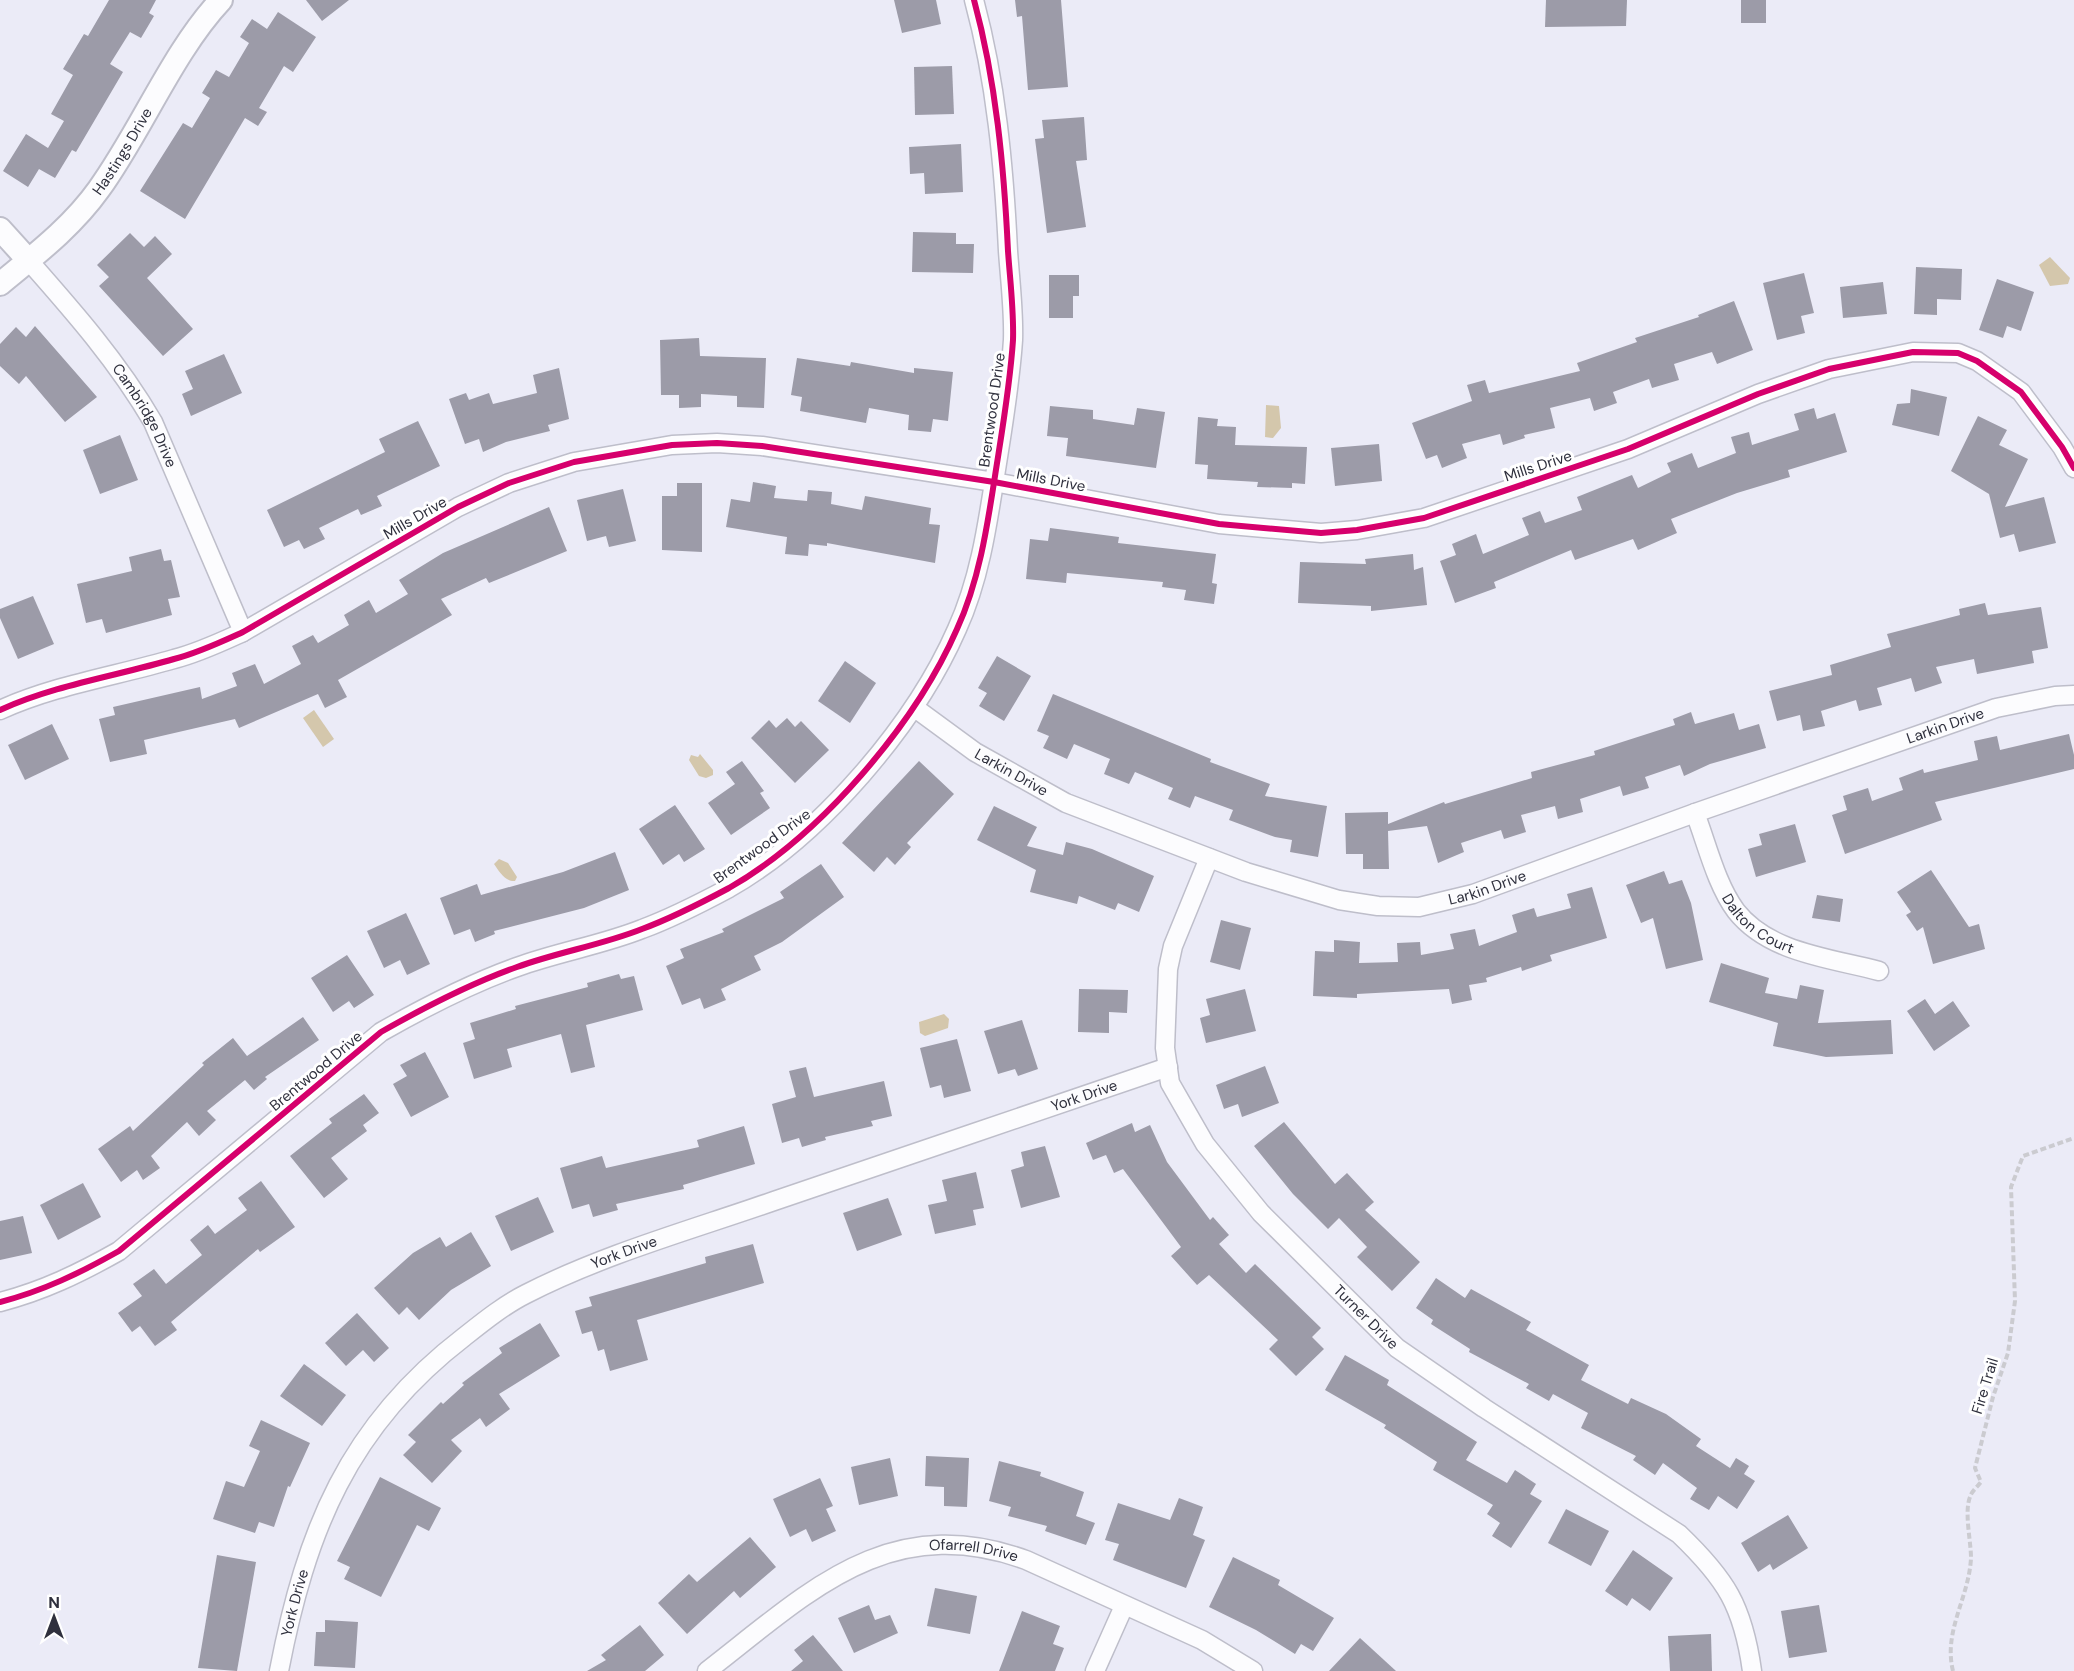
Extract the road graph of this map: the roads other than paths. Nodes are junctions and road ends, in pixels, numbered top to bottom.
1 (221, 0) edge
2 (974, 0) edge
3 (0, 228) edge
4 (29, 261) junction
5 (0, 284) edge
6 (2074, 468) edge
7 (994, 482) junction
8 (243, 632) junction
9 (2074, 695) edge
10 (915, 708) junction
11 (0, 710) edge
12 (1695, 813) junction
13 (1209, 858) junction
14 (1879, 971) dead end
15 (1168, 1066) junction
16 (0, 1302) edge
17 (1125, 1606) junction
18 (279, 1671) edge
19 (707, 1671) edge
20 (1095, 1671) edge
21 (1253, 1671) edge
22 (1752, 1671) edge

1 - 4 street, Hastings Drive
2 - 7 street, Brentwood Drive
3 - 4 street, Cambridge Drive
4 - 5 street, Hastings Drive
4 - 8 street, Cambridge Drive
6 - 7 street, Mills Drive
7 - 8 street, Mills Drive
7 - 10 street, Brentwood Drive
8 - 11 street, Mills Drive
9 - 12 street, Larkin Drive
10 - 13 street, Larkin Drive
10 - 16 street, Brentwood Drive
12 - 13 street, Larkin Drive
12 - 14 street, Dalton Court
13 - 15 street, Turner Drive
15 - 18 street, York Drive
15 - 22 street, Turner Drive
17 - 19 street, Ofarrell Drive
17 - 20 street
17 - 21 street, Ofarrell Drive

